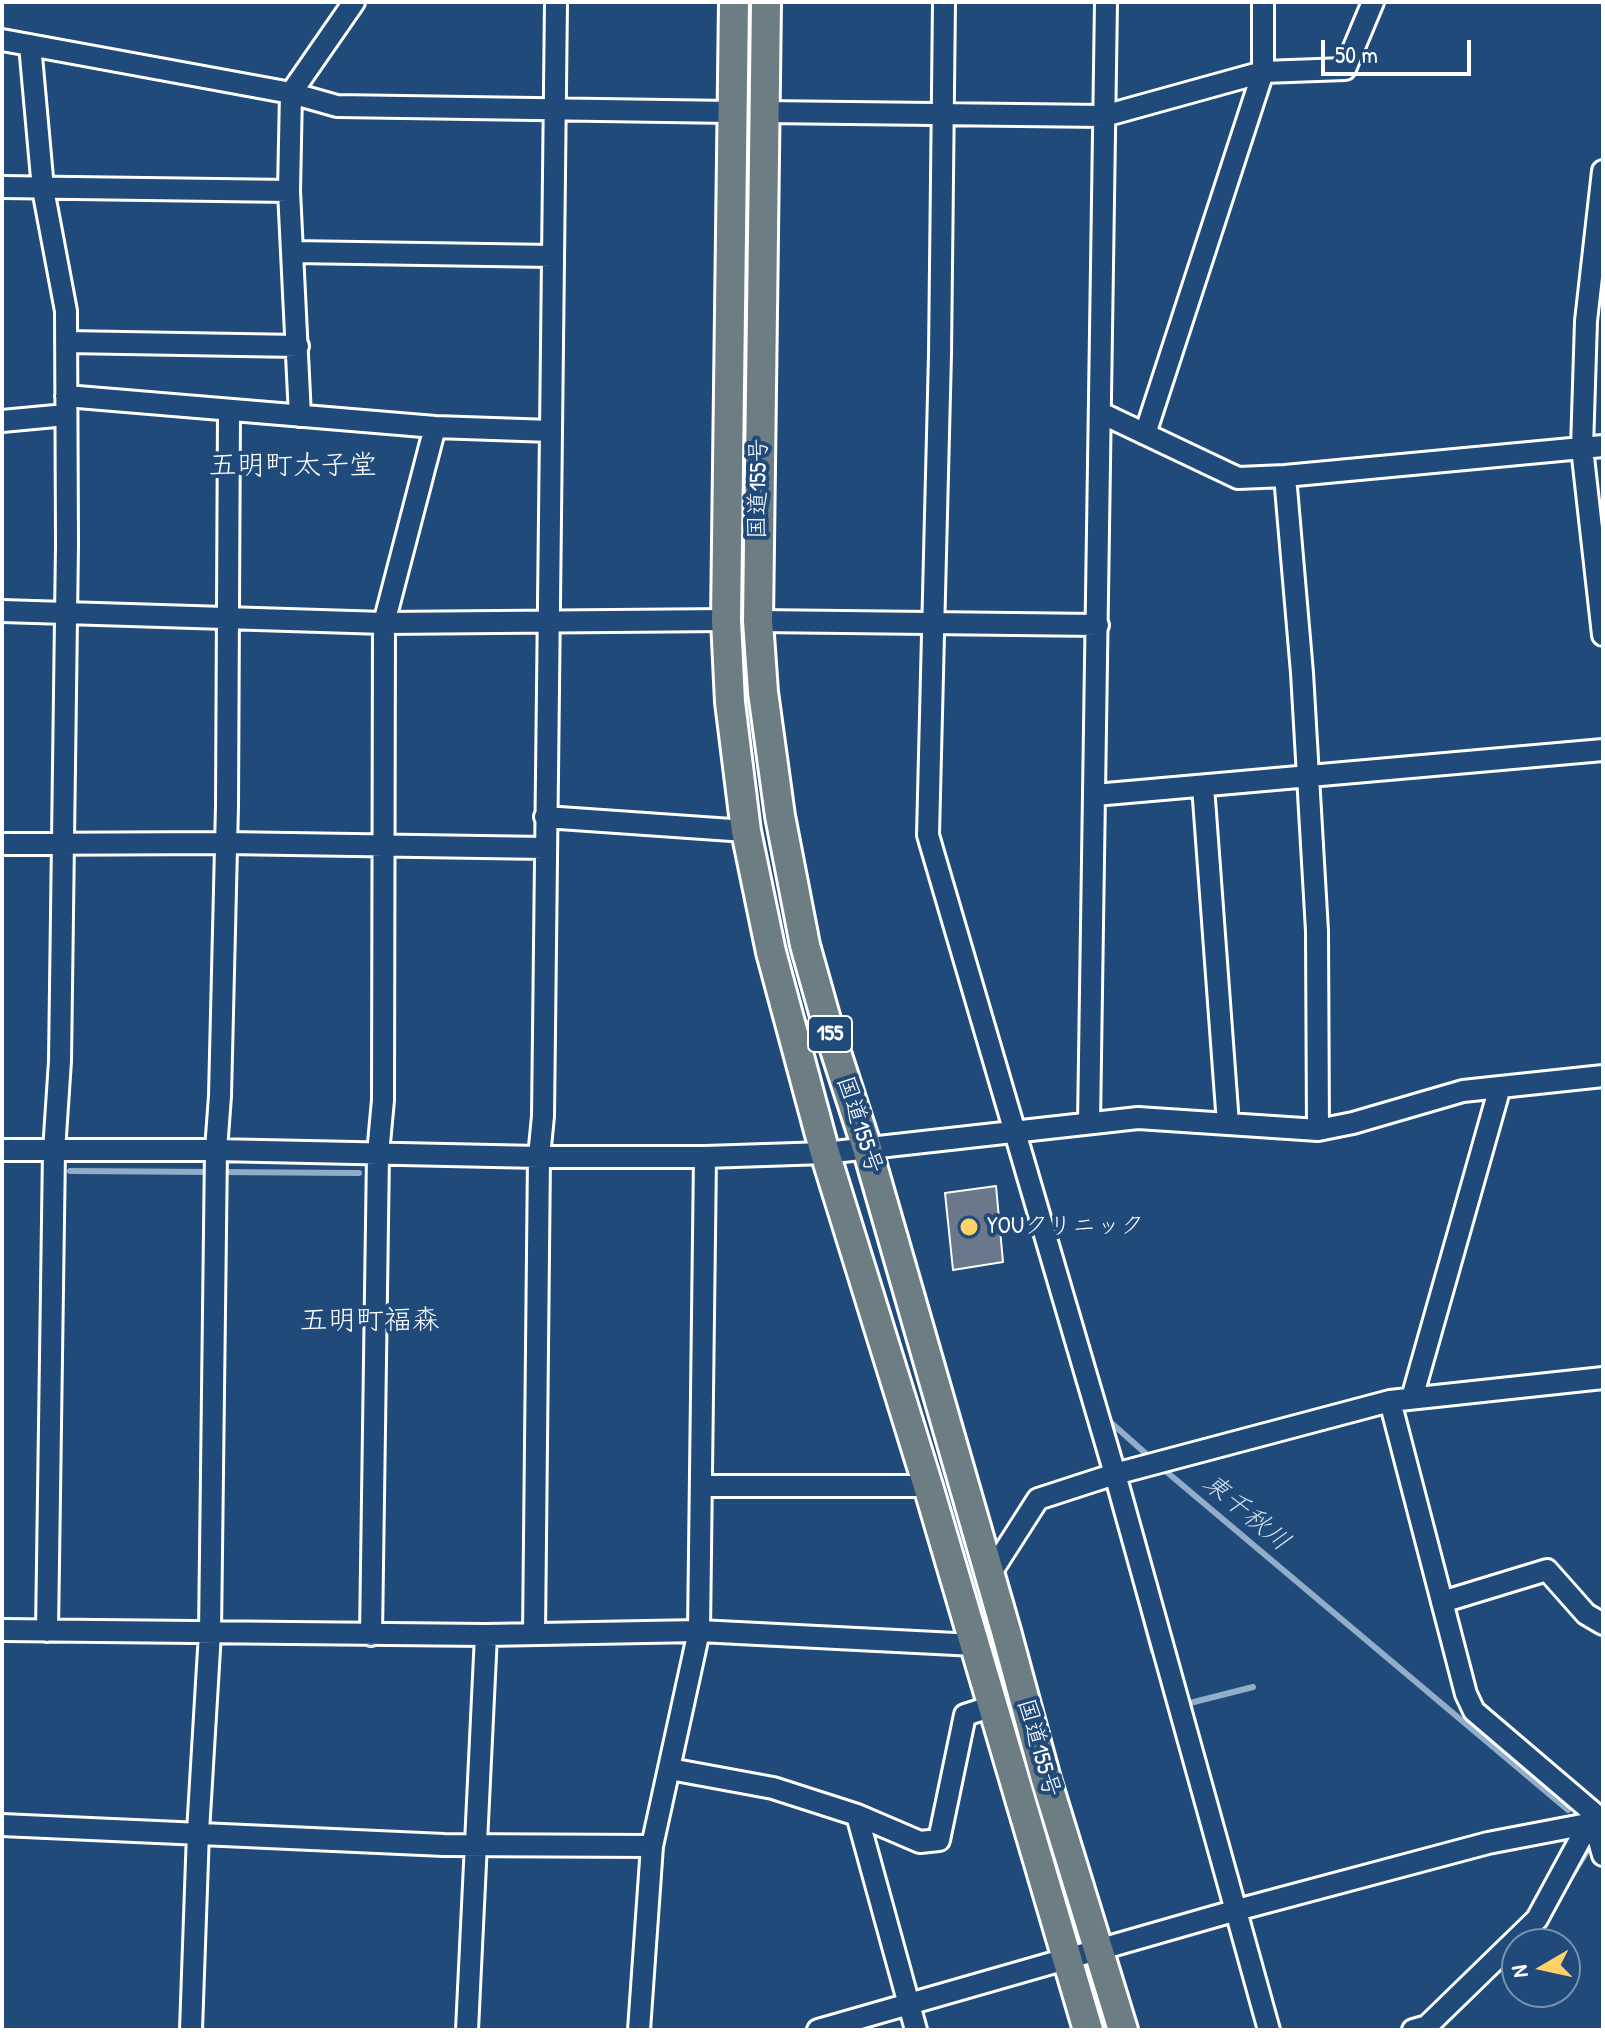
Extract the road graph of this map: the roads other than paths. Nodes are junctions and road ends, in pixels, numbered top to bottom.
1 (354, 2) edge
2 (556, 2) edge
3 (734, 2) edge
4 (766, 2) edge
5 (944, 2) edge
6 (1106, 2) edge
7 (1263, 2) edge
8 (1373, 2) edge
9 (2, 40) edge
10 (30, 45) junction
11 (1263, 72) junction
12 (291, 93) junction
13 (554, 108) junction
14 (731, 112) junction
15 (764, 112) junction
16 (943, 113) junction
17 (1104, 116) junction
18 (1603, 171) edge
19 (2, 187) edge
20 (43, 189) junction
21 (289, 191) junction
22 (293, 252) junction
23 (553, 256) junction
24 (66, 342) junction
25 (298, 346) junction
26 (66, 405) junction
27 (229, 410) junction
28 (1101, 413) junction
29 (300, 416) junction
30 (2, 421) edge
31 (435, 427) junction
32 (551, 431) junction
33 (1145, 434) junction
34 (1593, 447) edge
35 (1285, 476) junction
36 (2, 611) edge
37 (66, 613) junction
38 (227, 616) junction
39 (726, 620) junction
40 (758, 621) junction
41 (933, 622) junction
42 (384, 623) junction
43 (547, 623) junction
44 (1098, 625) junction
45 (1603, 635) edge
46 (1603, 750) edge
47 (1309, 776) junction
48 (1203, 786) junction
49 (1095, 795) junction
50 (545, 817) junction
51 (746, 831) junction
52 (62, 843) junction
53 (226, 843) junction
54 (2, 844) edge
55 (384, 845) junction
56 (545, 848) junction
57 (1603, 1076) edge
58 (1500, 1087) junction
59 (1089, 1123) junction
60 (1228, 1124) junction
61 (1318, 1130) junction
62 (1016, 1132) junction
63 (867, 1148) junction
64 (2, 1150) edge
65 (216, 1150) junction
66 (54, 1151) junction
67 (825, 1153) junction
68 (378, 1154) junction
69 (539, 1157) junction
70 (705, 1157) junction
71 (1603, 1378) edge
72 (1412, 1398) junction
73 (1390, 1401) junction
74 (1115, 1474) junction
75 (702, 1486) junction
76 (928, 1486) junction
77 (990, 1574) junction
78 (1442, 1602) junction
79 (1603, 1624) edge
80 (2, 1630) edge
81 (47, 1631) junction
82 (699, 1631) junction
83 (210, 1633) junction
84 (534, 1634) junction
85 (371, 1635) junction
86 (486, 1635) junction
87 (975, 1645) junction
88 (993, 1706) junction
89 (670, 1769) junction
90 (857, 1815) junction
91 (1597, 1822) edge
92 (2, 1825) edge
93 (198, 1832) junction
94 (478, 1845) junction
95 (652, 1846) junction
96 (1603, 1855) edge
97 (1237, 1910) junction
98 (1099, 1949) junction
99 (1067, 1957) junction
100 (909, 2005) junction
101 (191, 2030) edge
102 (467, 2030) edge
103 (639, 2030) edge
104 (818, 2030) edge
105 (916, 2030) edge
106 (1088, 2030) edge
107 (1123, 2030) edge
108 (1269, 2030) edge
109 (1413, 2030) edge

1 - 12 street
2 - 13 street
3 - 14 highway, 国道155号 / 155
4 - 15 highway, 国道155号 / 155
5 - 16 street
6 - 17 street
7 - 11 street
8 - 11 street
9 - 10 street
10 - 12 street
10 - 20 street
11 - 17 street
11 - 33 street
12 - 13 street
12 - 21 street
13 - 14 street
13 - 23 street
14 - 39 highway, 国道155号 / 155
15 - 16 street
15 - 40 highway, 国道155号 / 155
16 - 17 street
16 - 41 street
17 - 28 street
18 - 34 street
19 - 20 street
20 - 21 street
20 - 24 street
21 - 22 street
22 - 23 street
22 - 25 street
23 - 32 street
24 - 25 street
24 - 26 street
25 - 29 street
26 - 27 street
26 - 30 street
26 - 37 street
27 - 29 street
27 - 38 street
28 - 33 street
28 - 44 street
29 - 31 street
31 - 32 street
31 - 42 street
32 - 43 street
33 - 35 street
34 - 35 street
34 - 45 street
35 - 47 street
36 - 37 street
37 - 38 street
37 - 52 street
38 - 42 street
38 - 53 street
39 - 43 street
39 - 51 highway, 国道155号 / 155
40 - 41 street
40 - 63 highway, 国道155号 / 155
41 - 44 street
41 - 62 street
42 - 43 street
42 - 55 street
43 - 50 street
44 - 49 street
46 - 47 street
47 - 48 street
47 - 61 street
48 - 49 street
48 - 60 street
49 - 59 street
50 - 51 street
50 - 56 street
51 - 67 highway, 国道155号 / 155
52 - 53 street
52 - 54 street
52 - 66 street
53 - 55 street
53 - 65 street
55 - 56 street
55 - 68 street
56 - 69 street
57 - 58 street
58 - 61 street
58 - 72 street
59 - 60 street
59 - 62 street
60 - 61 street
62 - 63 street
62 - 74 street
63 - 67 street
63 - 77 highway, 国道155号 / 155
64 - 66 street
65 - 66 street
65 - 68 street
65 - 83 street
66 - 81 street
67 - 70 street
67 - 76 highway, 国道155号 / 155
68 - 69 street
68 - 85 street
69 - 70 street
69 - 84 street
70 - 75 street
71 - 72 street
72 - 73 street
73 - 74 street
73 - 78 street
74 - 77 street
74 - 97 street
75 - 76 street
75 - 82 street
76 - 87 highway, 国道155号 / 155
77 - 98 highway, 国道155号 / 155
78 - 79 street
78 - 91 street
80 - 81 street
81 - 83 street
82 - 84 street
82 - 87 street
82 - 89 street
83 - 85 street
83 - 93 street
84 - 86 street
85 - 86 street
86 - 94 street
87 - 88 highway, 国道155号 / 155
88 - 90 street
88 - 99 highway, 国道155号 / 155
89 - 90 street
89 - 95 street
90 - 100 street
91 - 96 street
91 - 97 street
91 - 109 street
92 - 93 street
93 - 94 street
93 - 101 street
94 - 95 street
94 - 102 street
95 - 103 street
97 - 98 street
97 - 108 street
98 - 99 street
98 - 107 highway, 国道155号 / 155
99 - 100 street
99 - 106 highway, 国道155号 / 155
100 - 104 street
100 - 105 street

